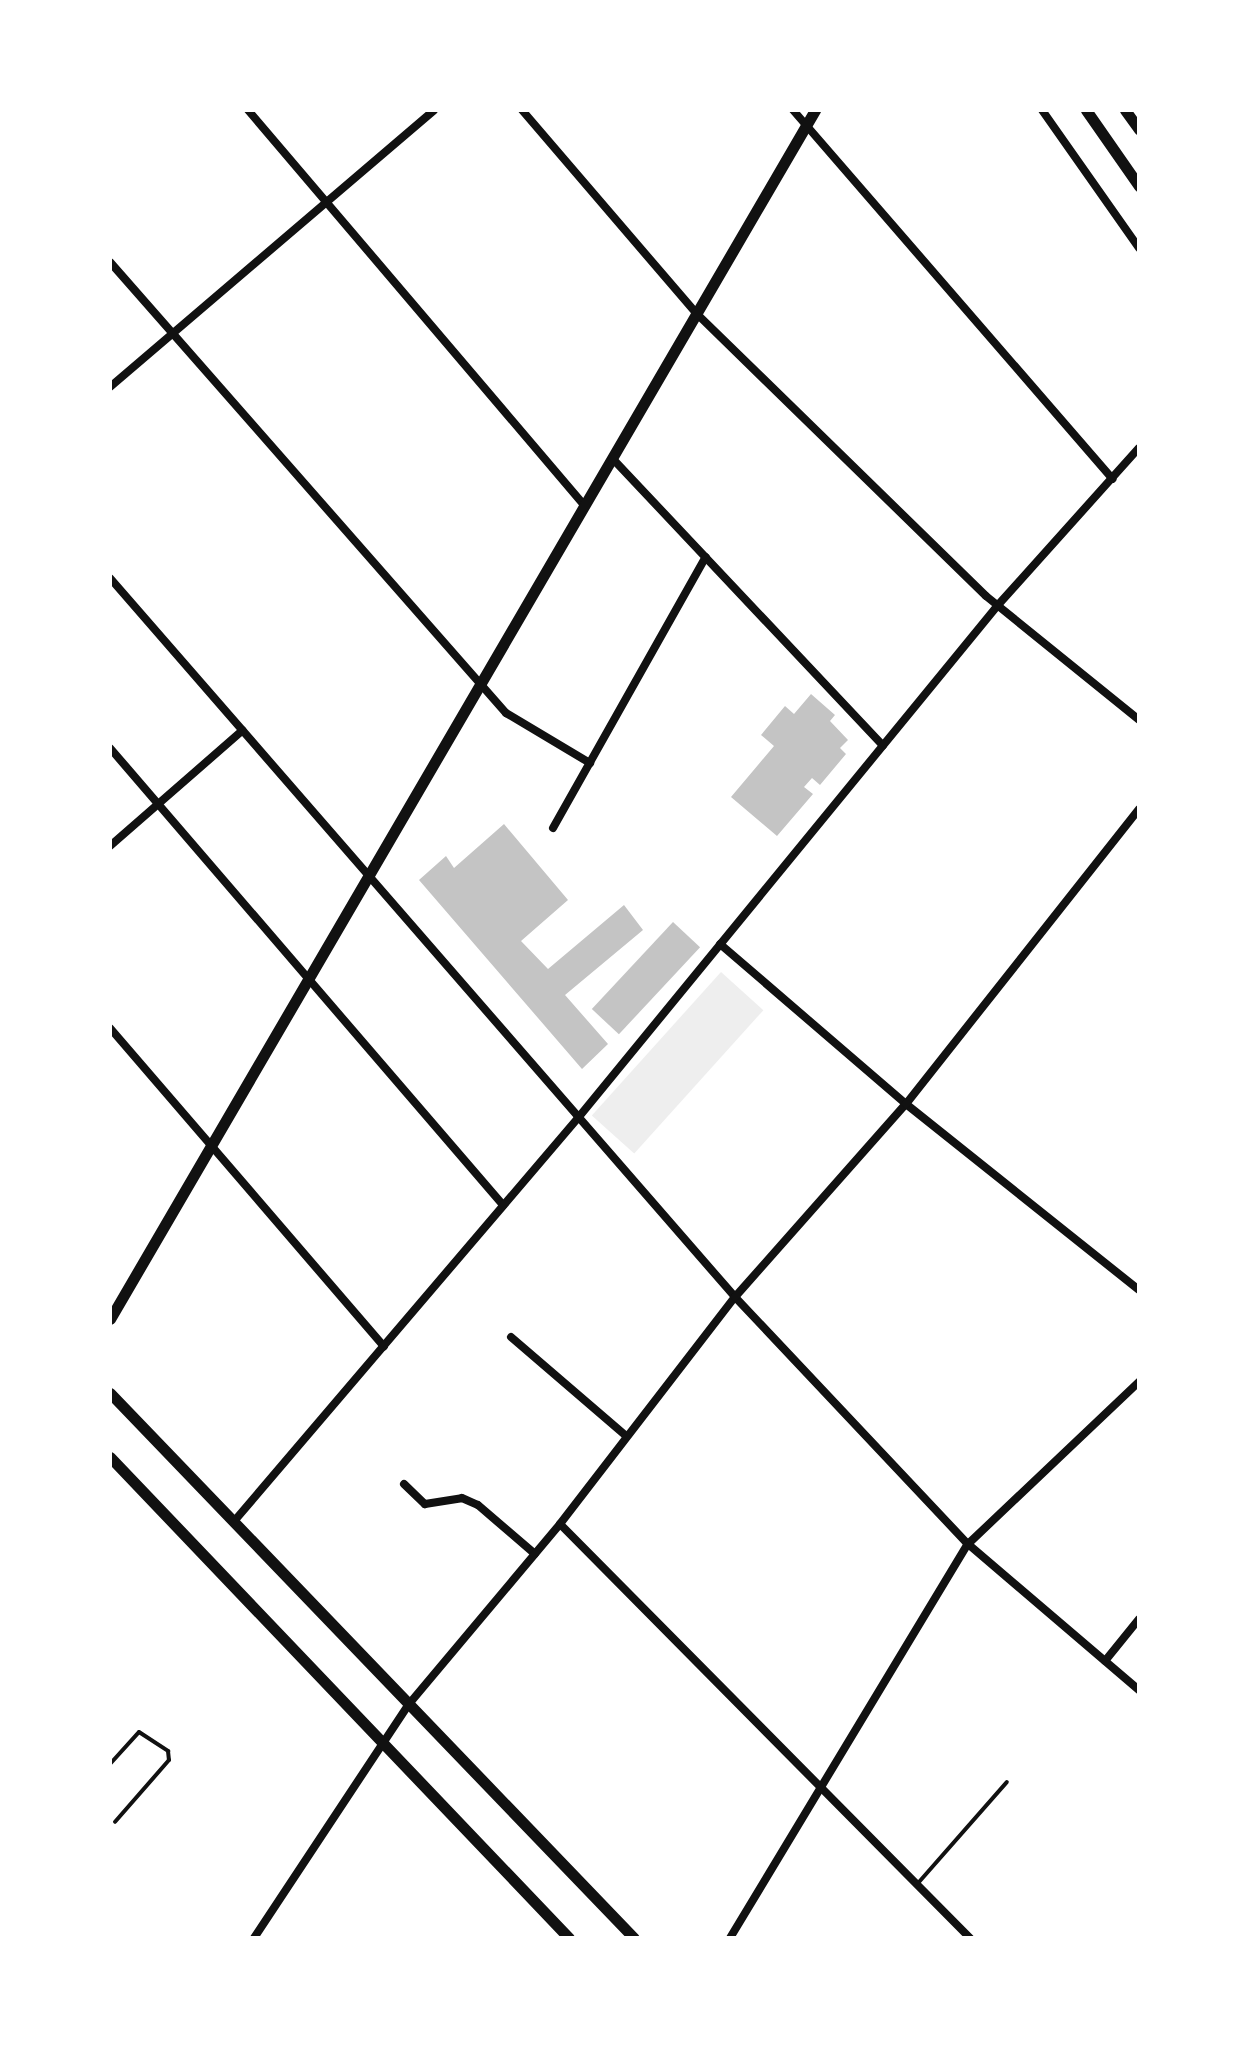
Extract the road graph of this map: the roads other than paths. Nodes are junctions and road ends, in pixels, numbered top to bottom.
1 (248, 110) edge
2 (434, 110) edge
3 (522, 110) edge
4 (793, 110) edge
5 (816, 110) edge
6 (1042, 110) edge
7 (1086, 110) edge
8 (1125, 110) edge
9 (806, 125) junction
10 (1139, 129) edge
11 (1139, 186) edge
12 (330, 199) junction
13 (1139, 248) edge
14 (110, 262) edge
15 (696, 314) junction
16 (170, 336) junction
17 (110, 388) edge
18 (1139, 448) edge
19 (612, 458) junction
20 (1112, 479) junction
21 (584, 506) junction
22 (706, 558) junction
23 (110, 578) edge
24 (998, 605) junction
25 (481, 682) junction
26 (1139, 720) edge
27 (243, 730) junction
28 (883, 746) junction
29 (110, 748) edge
30 (590, 763) junction
31 (158, 804) junction
32 (1139, 809) edge
33 (553, 828) dead end
34 (110, 846) edge
35 (366, 878) junction
36 (720, 944) junction
37 (308, 978) junction
38 (110, 1028) edge
39 (906, 1104) junction
40 (578, 1118) junction
41 (212, 1140) junction
42 (503, 1205) junction
43 (1139, 1290) edge
44 (735, 1297) junction
45 (110, 1319) edge
46 (511, 1337) dead end
47 (384, 1346) junction
48 (1139, 1382) edge
49 (110, 1392) edge
50 (625, 1434) junction
51 (110, 1457) edge
52 (404, 1484) dead end
53 (236, 1519) junction
54 (560, 1524) junction
55 (968, 1544) junction
56 (535, 1554) junction
57 (1139, 1619) edge
58 (1105, 1661) junction
59 (1139, 1690) edge
60 (409, 1704) junction
61 (378, 1745) junction
62 (110, 1764) edge
63 (1007, 1782) dead end
64 (820, 1788) junction
65 (114, 1822) dead end
66 (916, 1885) junction
67 (254, 1938) edge
68 (569, 1938) edge
69 (634, 1938) edge
70 (730, 1938) edge
71 (970, 1938) edge

1 - 12 street
2 - 12 street
3 - 15 street
4 - 9 street
5 - 9 main road
6 - 13 street
7 - 11 main road
8 - 10 main road
9 - 15 main road
9 - 20 street
12 - 16 street
12 - 21 street
14 - 16 street
15 - 19 main road
15 - 24 street
16 - 17 street
16 - 25 street
18 - 20 street
19 - 21 main road
19 - 22 street
20 - 24 street
21 - 25 main road
22 - 28 street
22 - 30 street
23 - 27 street
24 - 26 street
24 - 28 street
25 - 30 street
25 - 35 main road
27 - 31 street
27 - 35 street
28 - 36 street
29 - 31 street
30 - 33 street
31 - 34 street
31 - 37 street
32 - 39 street
35 - 37 main road
35 - 40 street
36 - 39 street
36 - 40 street
37 - 41 main road
37 - 42 street
38 - 41 street
39 - 43 street
39 - 44 street
40 - 42 street
40 - 44 street
41 - 45 main road
41 - 47 street
42 - 47 street
44 - 50 street
44 - 55 street
46 - 50 street
47 - 53 street
48 - 55 street
49 - 53 main road
50 - 54 street
51 - 61 main road
52 - 56 street
53 - 60 main road
54 - 56 street
54 - 64 street
55 - 58 street
55 - 64 street
56 - 60 street
57 - 58 street
58 - 59 street
60 - 61 street
60 - 69 main road
61 - 67 street
61 - 68 main road
62 - 65 lane
63 - 66 lane
64 - 66 street
64 - 70 street
66 - 71 street

